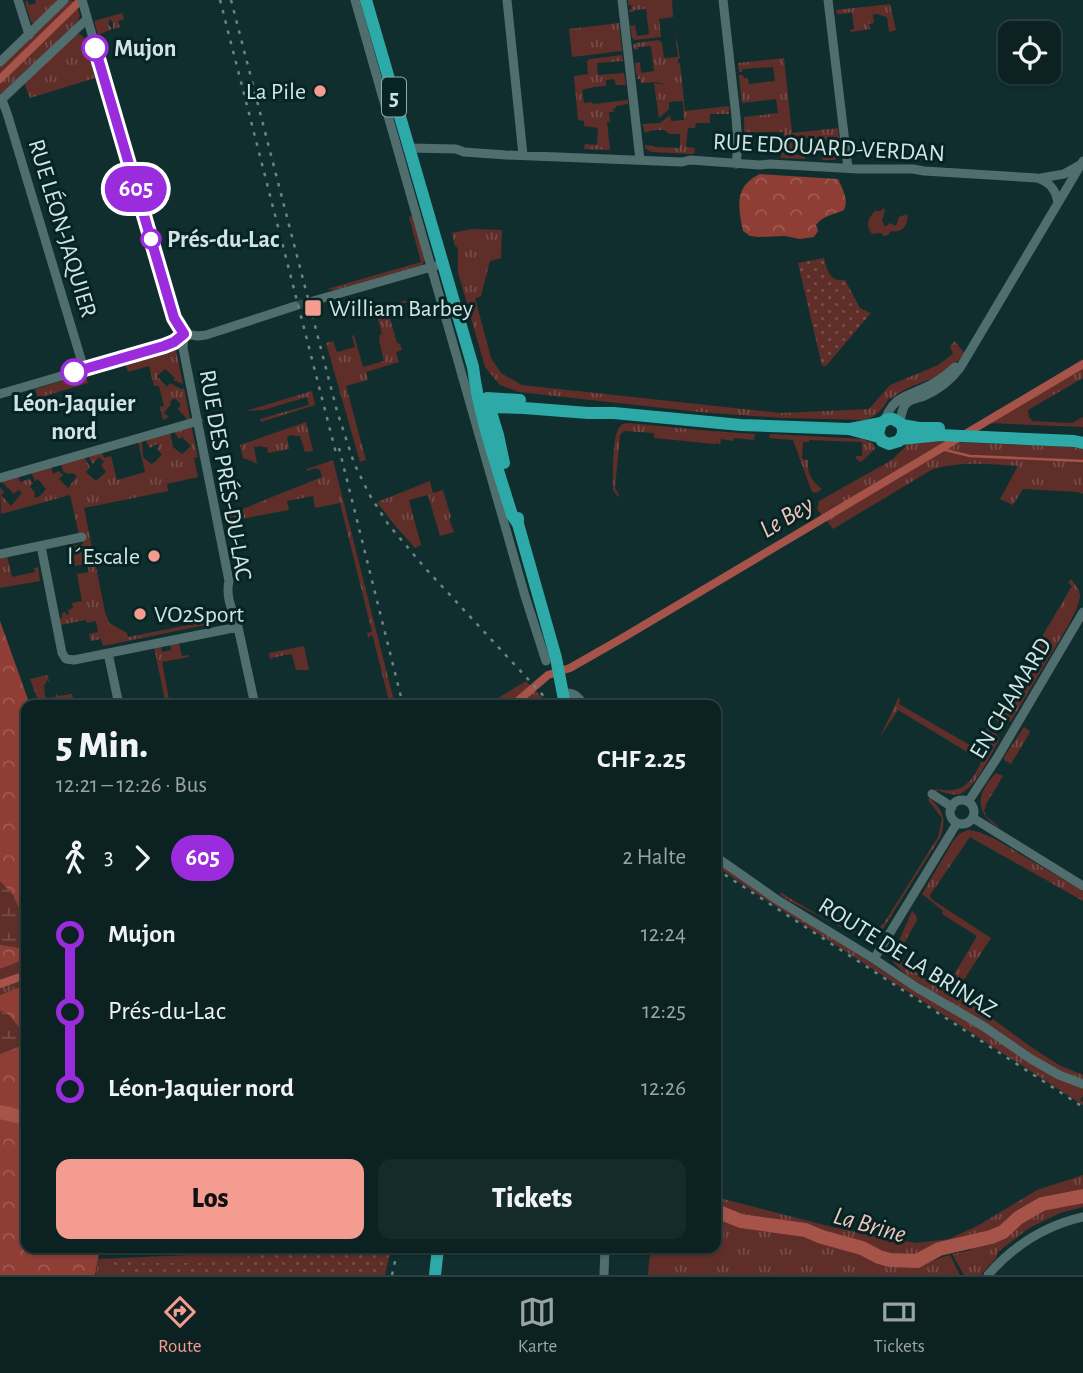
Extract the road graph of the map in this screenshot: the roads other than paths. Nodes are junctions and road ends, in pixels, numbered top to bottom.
1 (18, 0) edge
2 (64, 0) edge
3 (82, 0) edge
4 (355, 0) edge
5 (366, 0) edge
6 (507, 0) edge
7 (622, 0) edge
8 (723, 0) edge
9 (828, 0) edge
10 (86, 15) junction
11 (29, 35) junction
12 (0, 62) edge
13 (1, 101) edge
14 (409, 148) junction
15 (523, 155) junction
16 (640, 160) junction
17 (1082, 163) edge
18 (736, 164) junction
19 (848, 168) junction
20 (1040, 178) junction
21 (1058, 203) junction
22 (438, 265) junction
23 (313, 301) tunnel mouth
24 (295, 306) tunnel mouth
25 (184, 334) junction
26 (969, 354) junction
27 (85, 369) junction
28 (0, 394) edge
29 (485, 403) junction
30 (513, 407) junction
31 (614, 413) junction
32 (198, 421) junction
33 (883, 422) junction
34 (901, 424) junction
35 (849, 429) junction
36 (983, 434) junction
37 (1083, 434) edge
38 (498, 435) junction
39 (880, 438) junction
40 (901, 439) junction
41 (1083, 443) edge
42 (0, 478) edge
43 (518, 524) junction
44 (82, 537) dead end
45 (41, 546) junction
46 (0, 554) edge
47 (1083, 612) edge
48 (238, 627) junction
49 (108, 653) junction
50 (551, 660) junction
51 (564, 693) edge
52 (119, 700) edge
53 (254, 700) edge
54 (580, 700) edge
55 (932, 794) dead end
56 (968, 802) junction
57 (952, 807) junction
58 (973, 818) junction
59 (957, 823) junction
60 (721, 860) edge
61 (1083, 886) edge
62 (874, 958) junction
63 (1083, 1084) edge
64 (1083, 1217) edge
65 (437, 1253) edge
66 (605, 1253) edge
67 (435, 1275) edge
68 (604, 1275) edge
69 (988, 1275) edge

1 - 11 street
2 - 11 street
3 - 10 street, RUE DES PRÉS-DU-LAC
4 - 22 street
5 - 14 main road, 5
6 - 15 street
7 - 16 street
8 - 18 street
9 - 19 street
10 - 13 street
10 - 25 street, RUE DES PRÉS-DU-LAC
11 - 12 street
13 - 27 street, RUE LÉON-JAQUIER
14 - 15 street, RUE EDOUARD-VERDAN
14 - 22 main road, 5
15 - 16 street, RUE EDOUARD-VERDAN
16 - 18 street, RUE EDOUARD-VERDAN
17 - 20 street, RUE EDOUARD-VERDAN
17 - 21 street
18 - 19 street, RUE EDOUARD-VERDAN
19 - 20 street, RUE EDOUARD-VERDAN
20 - 21 street
21 - 26 street
22 - 23 street
22 - 29 main road, 5
22 - 50 street
24 - 25 street
25 - 27 street
25 - 32 street, RUE DES PRÉS-DU-LAC
26 - 33 street
26 - 34 street
27 - 28 street
29 - 30 main road
29 - 31 main road
29 - 38 main road, 5
29 - 43 main road, 5
30 - 31 main road
30 - 38 main road
31 - 35 main road
32 - 42 street
32 - 48 street, RUE DES PRÉS-DU-LAC
33 - 34 main road
33 - 35 main road
33 - 39 main road
34 - 36 main road
34 - 40 main road
35 - 39 main road
36 - 37 main road
36 - 40 main road
36 - 41 main road
38 - 43 main road, 5
39 - 40 main road
43 - 50 main road, 5
44 - 45 street
45 - 46 street
45 - 49 street
47 - 56 street, EN CHAMARD
48 - 49 street
48 - 53 street, RUE DES PRÉS-DU-LAC
49 - 52 street
50 - 51 main road, 5
51 - 54 street
55 - 57 street
56 - 57 street
56 - 58 street
57 - 59 street
58 - 59 street
58 - 61 street
59 - 62 street
60 - 62 street, ROUTE DE LA BRINAZ
62 - 63 street, ROUTE DE LA BRINAZ
64 - 69 street
65 - 67 main road
66 - 68 street

